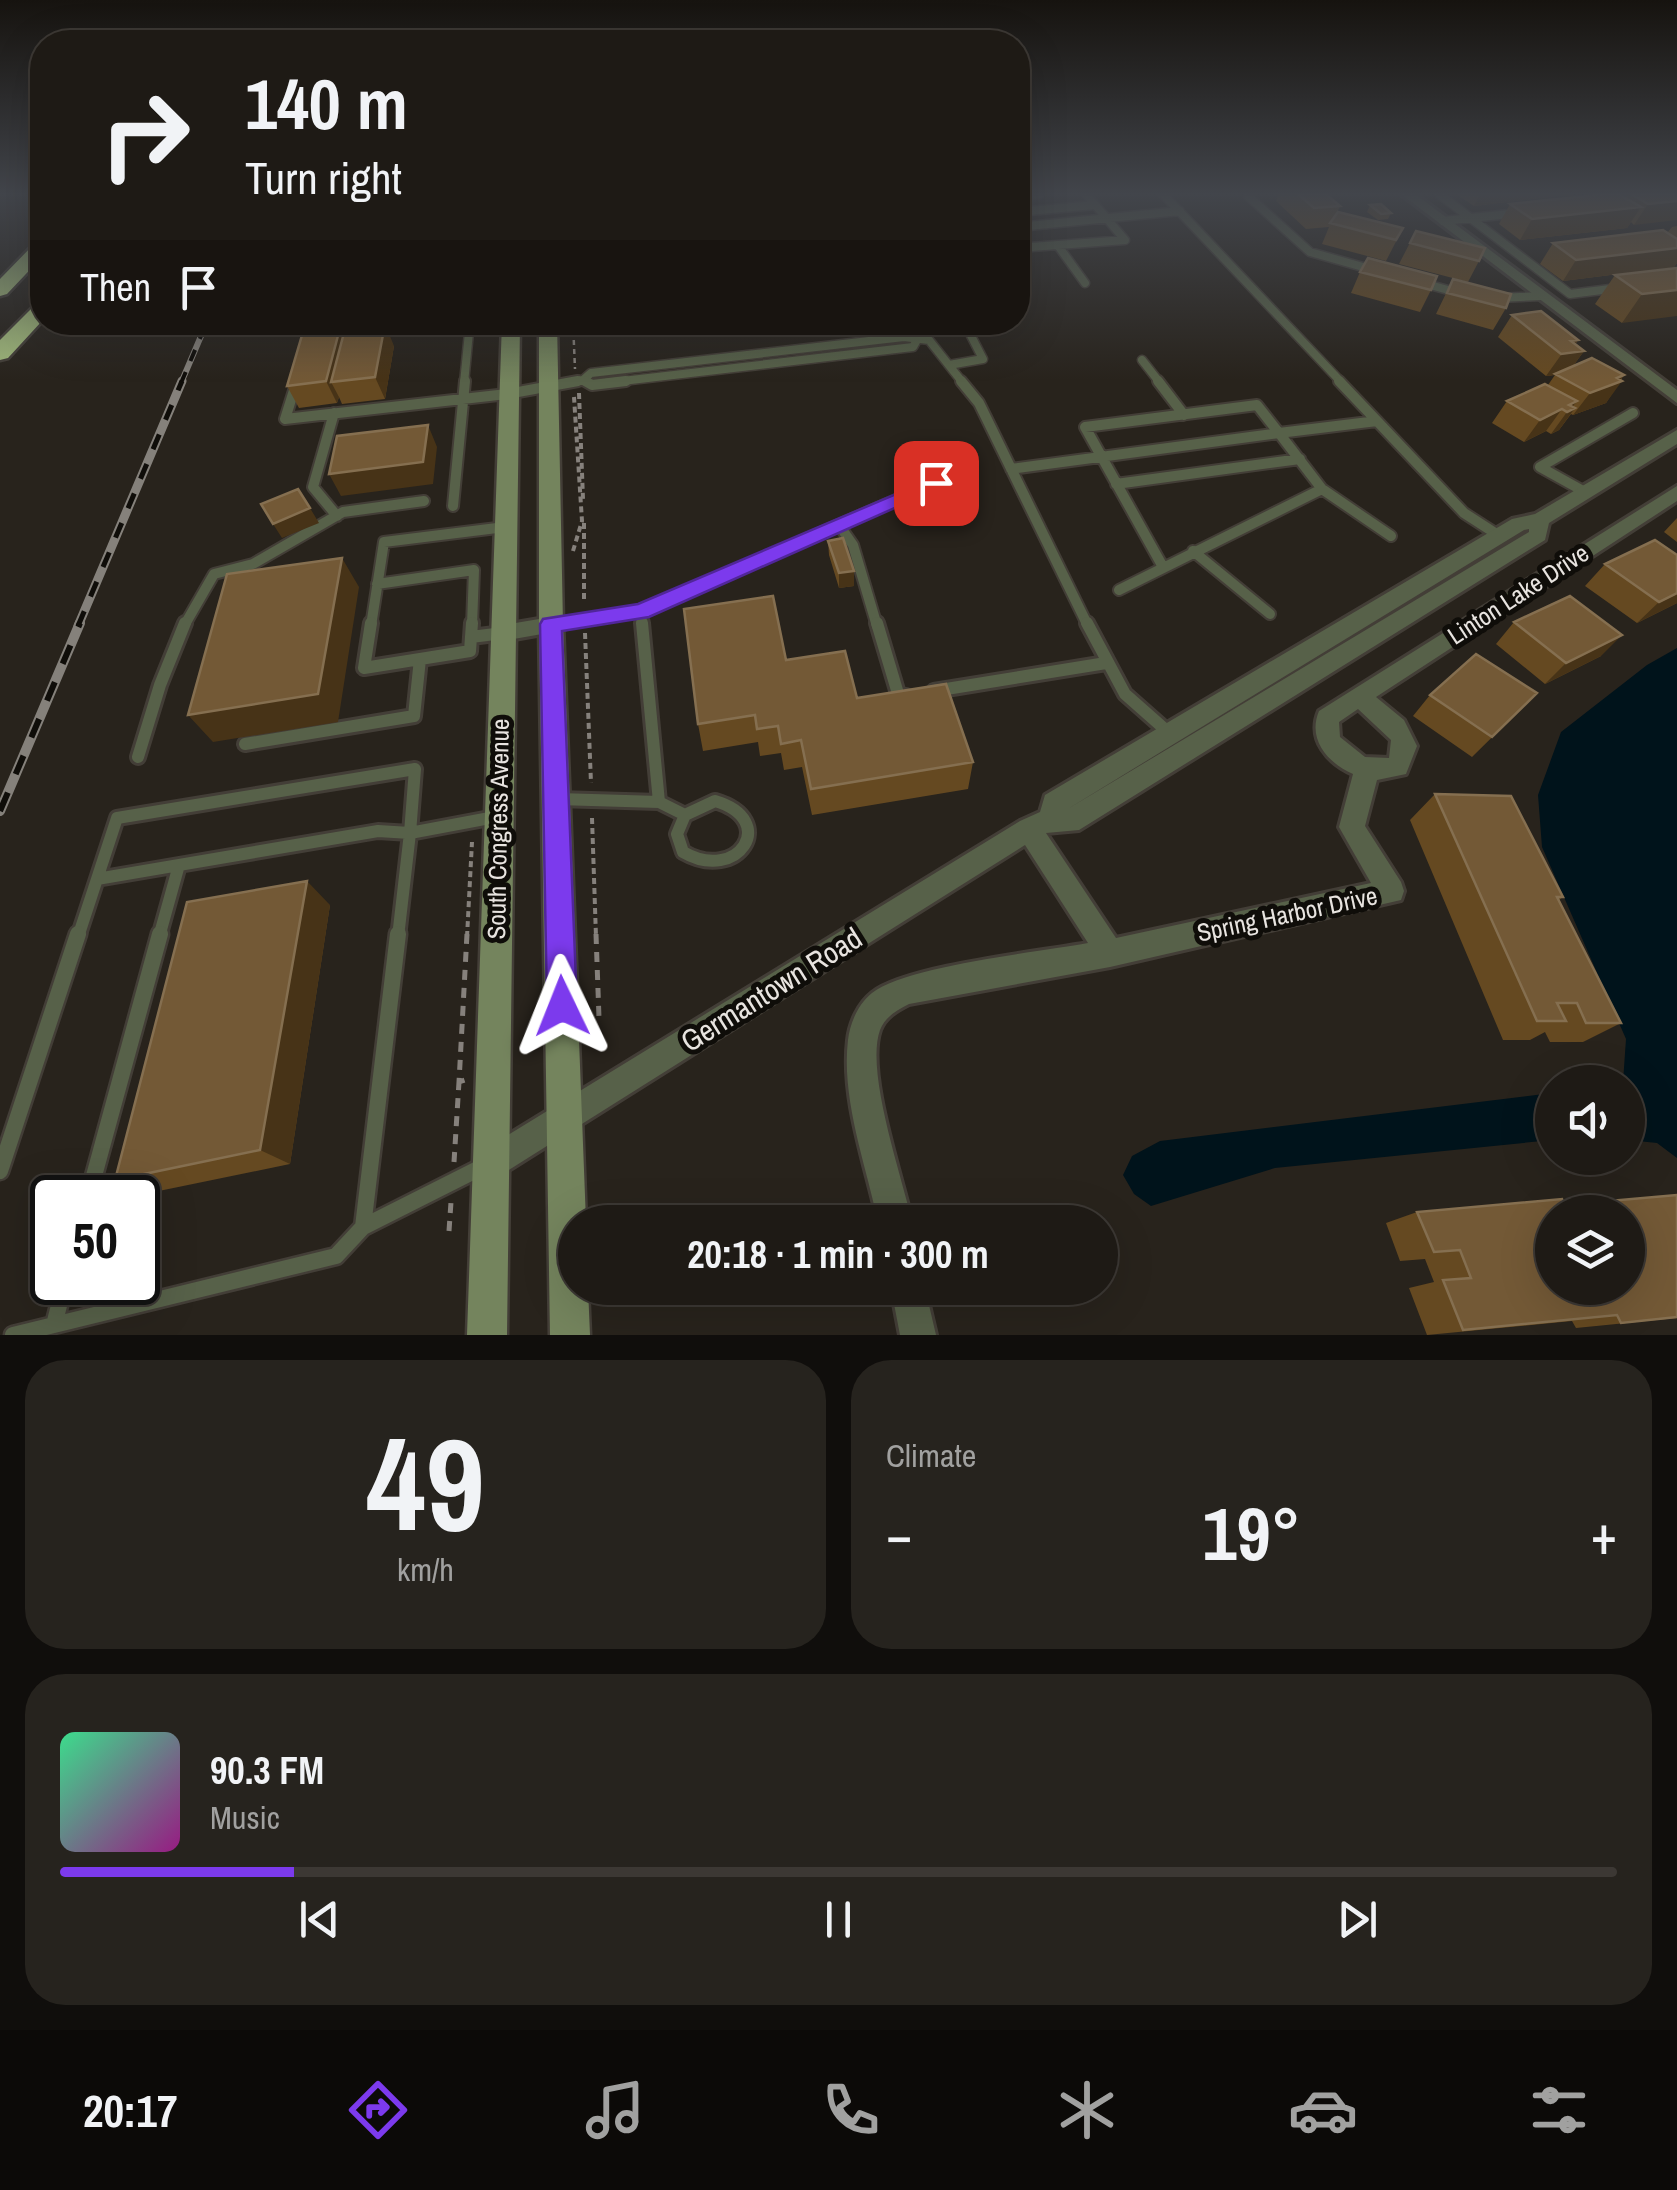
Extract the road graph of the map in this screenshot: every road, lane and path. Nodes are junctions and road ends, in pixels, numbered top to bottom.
1 (1066, 256) edge
2 (1222, 256) edge
3 (1326, 256) edge
4 (1489, 256) edge
5 (1522, 256) edge
6 (30, 259) edge
7 (1384, 272) edge
8 (1402, 278) edge
9 (1085, 283) dead end
10 (1623, 288) edge
11 (0, 290) edge
12 (1542, 296) junction
13 (1514, 299) junction
14 (1530, 312) edge
15 (30, 322) edge
16 (469, 335) edge
17 (511, 335) edge
18 (553, 335) edge
19 (569, 335) edge
20 (924, 335) edge
21 (971, 335) edge
22 (923, 340) junction
23 (866, 341) junction
24 (871, 352) junction
25 (0, 353) edge
26 (768, 353) junction
27 (1142, 360) dead end
28 (668, 364) junction
29 (771, 364) junction
30 (949, 365) junction
31 (300, 370) edge
32 (670, 376) junction
33 (570, 383) junction
34 (507, 394) junction
35 (464, 398) junction
36 (1677, 398) edge
37 (334, 412) junction
38 (1633, 413) dead end
39 (1184, 414) junction
40 (1377, 422) junction
41 (1280, 433) junction
42 (1677, 436) edge
43 (1102, 457) junction
44 (1300, 459) junction
45 (1011, 468) junction
46 (936, 483) dead end
47 (1116, 484) junction
48 (1322, 489) junction
49 (1584, 492) junction
50 (1677, 492) edge
51 (424, 501) dead end
52 (453, 506) dead end
53 (337, 516) junction
54 (1540, 520) junction
55 (839, 525) junction
56 (505, 527) junction
57 (1391, 536) dead end
58 (1498, 536) junction
59 (1193, 551) junction
60 (1163, 567) junction
61 (574, 568) dead end
62 (377, 584) junction
63 (1118, 590) dead end
64 (641, 612) junction
65 (1270, 614) dead end
66 (1403, 618) junction
67 (584, 620) junction
68 (550, 624) junction
69 (504, 633) junction
70 (471, 638) junction
71 (420, 659) junction
72 (1106, 662) junction
73 (1359, 696) junction
74 (1168, 732) junction
75 (245, 744) dead end
76 (138, 757) dead end
77 (1367, 769) junction
78 (1114, 795) junction
79 (555, 799) junction
80 (592, 800) junction
81 (659, 802) junction
82 (686, 815) junction
83 (495, 818) junction
84 (1040, 824) junction
85 (410, 833) junction
86 (178, 865) junction
87 (97, 878) junction
88 (1110, 952) junction
89 (599, 1018) dead end
90 (460, 1082) dead end
91 (567, 1116) junction
92 (493, 1162) junction
93 (0, 1171) edge
94 (94, 1175) edge
95 (452, 1182) junction
96 (891, 1205) edge
97 (363, 1227) junction
98 (449, 1231) dead end
99 (60, 1305) edge
100 (912, 1305) edge
101 (54, 1325) junction
102 (13, 1335) edge
103 (488, 1335) edge
104 (570, 1335) edge
105 (918, 1335) edge

1 - 9 lane
2 - 40 lane
3 - 7 lane
4 - 12 street
5 - 10 lane
6 - 11 highway
8 - 13 lane
12 - 13 lane
12 - 36 street
13 - 14 lane
15 - 25 highway
16 - 35 lane
17 - 34 main road, South Congress Avenue
18 - 33 main road
19 - 33 path
20 - 22 lane
21 - 30 lane
22 - 23 lane
22 - 24 lane
22 - 30 lane
23 - 24 lane
23 - 26 lane
24 - 29 lane
26 - 28 lane
26 - 29 lane
27 - 39 lane
28 - 32 lane
28 - 33 lane
29 - 32 lane
30 - 45 lane
31 - 37 lane
32 - 33 lane
33 - 34 lane
33 - 61 path
33 - 67 path
33 - 68 main road
34 - 35 lane
34 - 56 main road, South Congress Avenue
35 - 37 lane
35 - 52 lane
37 - 53 lane
38 - 49 lane
39 - 41 lane
39 - 43 lane
40 - 41 lane
40 - 58 lane
41 - 43 lane
41 - 44 lane
42 - 49 street, Germantown Road
43 - 45 lane
43 - 47 lane
44 - 47 lane
44 - 48 lane
45 - 72 lane
46 - 55 lane
47 - 60 lane
48 - 57 lane
48 - 59 lane
49 - 54 street, Germantown Road
50 - 73 street, Linton Lake Drive
51 - 53 lane
53 - 76 lane
54 - 58 street, Germantown Road
54 - 66 street, Germantown Road
55 - 64 lane
55 - 72 lane
56 - 62 lane
56 - 69 main road, South Congress Avenue
58 - 66 street
58 - 74 street, Germantown Road
59 - 60 lane
59 - 65 lane
60 - 63 lane
62 - 70 lane
62 - 71 lane
64 - 67 lane
64 - 81 lane
66 - 78 street, Germantown Road
67 - 68 lane
67 - 80 path
68 - 69 street
68 - 79 main road
69 - 70 lane
69 - 83 main road, South Congress Avenue
70 - 71 lane
71 - 75 lane
72 - 74 lane
73 - 77 street, Linton Lake Drive
73 - 77 street
74 - 78 street
74 - 84 street, Germantown Road
77 - 88 street, Spring Harbor Drive
78 - 84 street, Germantown Road
79 - 80 lane
79 - 91 main road
80 - 81 lane
80 - 89 path
81 - 82 lane
82 - 82 lane
83 - 85 lane
83 - 92 main road, South Congress Avenue
84 - 88 street
84 - 91 street, Germantown Road
85 - 86 lane
85 - 87 lane
85 - 97 lane
86 - 87 lane
86 - 94 lane
87 - 93 lane
88 - 96 street, Spring Harbor Drive
90 - 95 path
91 - 92 street, Germantown Road
91 - 104 main road
92 - 95 lane
92 - 103 main road, South Congress Avenue
95 - 97 lane
95 - 98 path
97 - 101 lane
99 - 101 lane
100 - 105 street
101 - 102 lane

